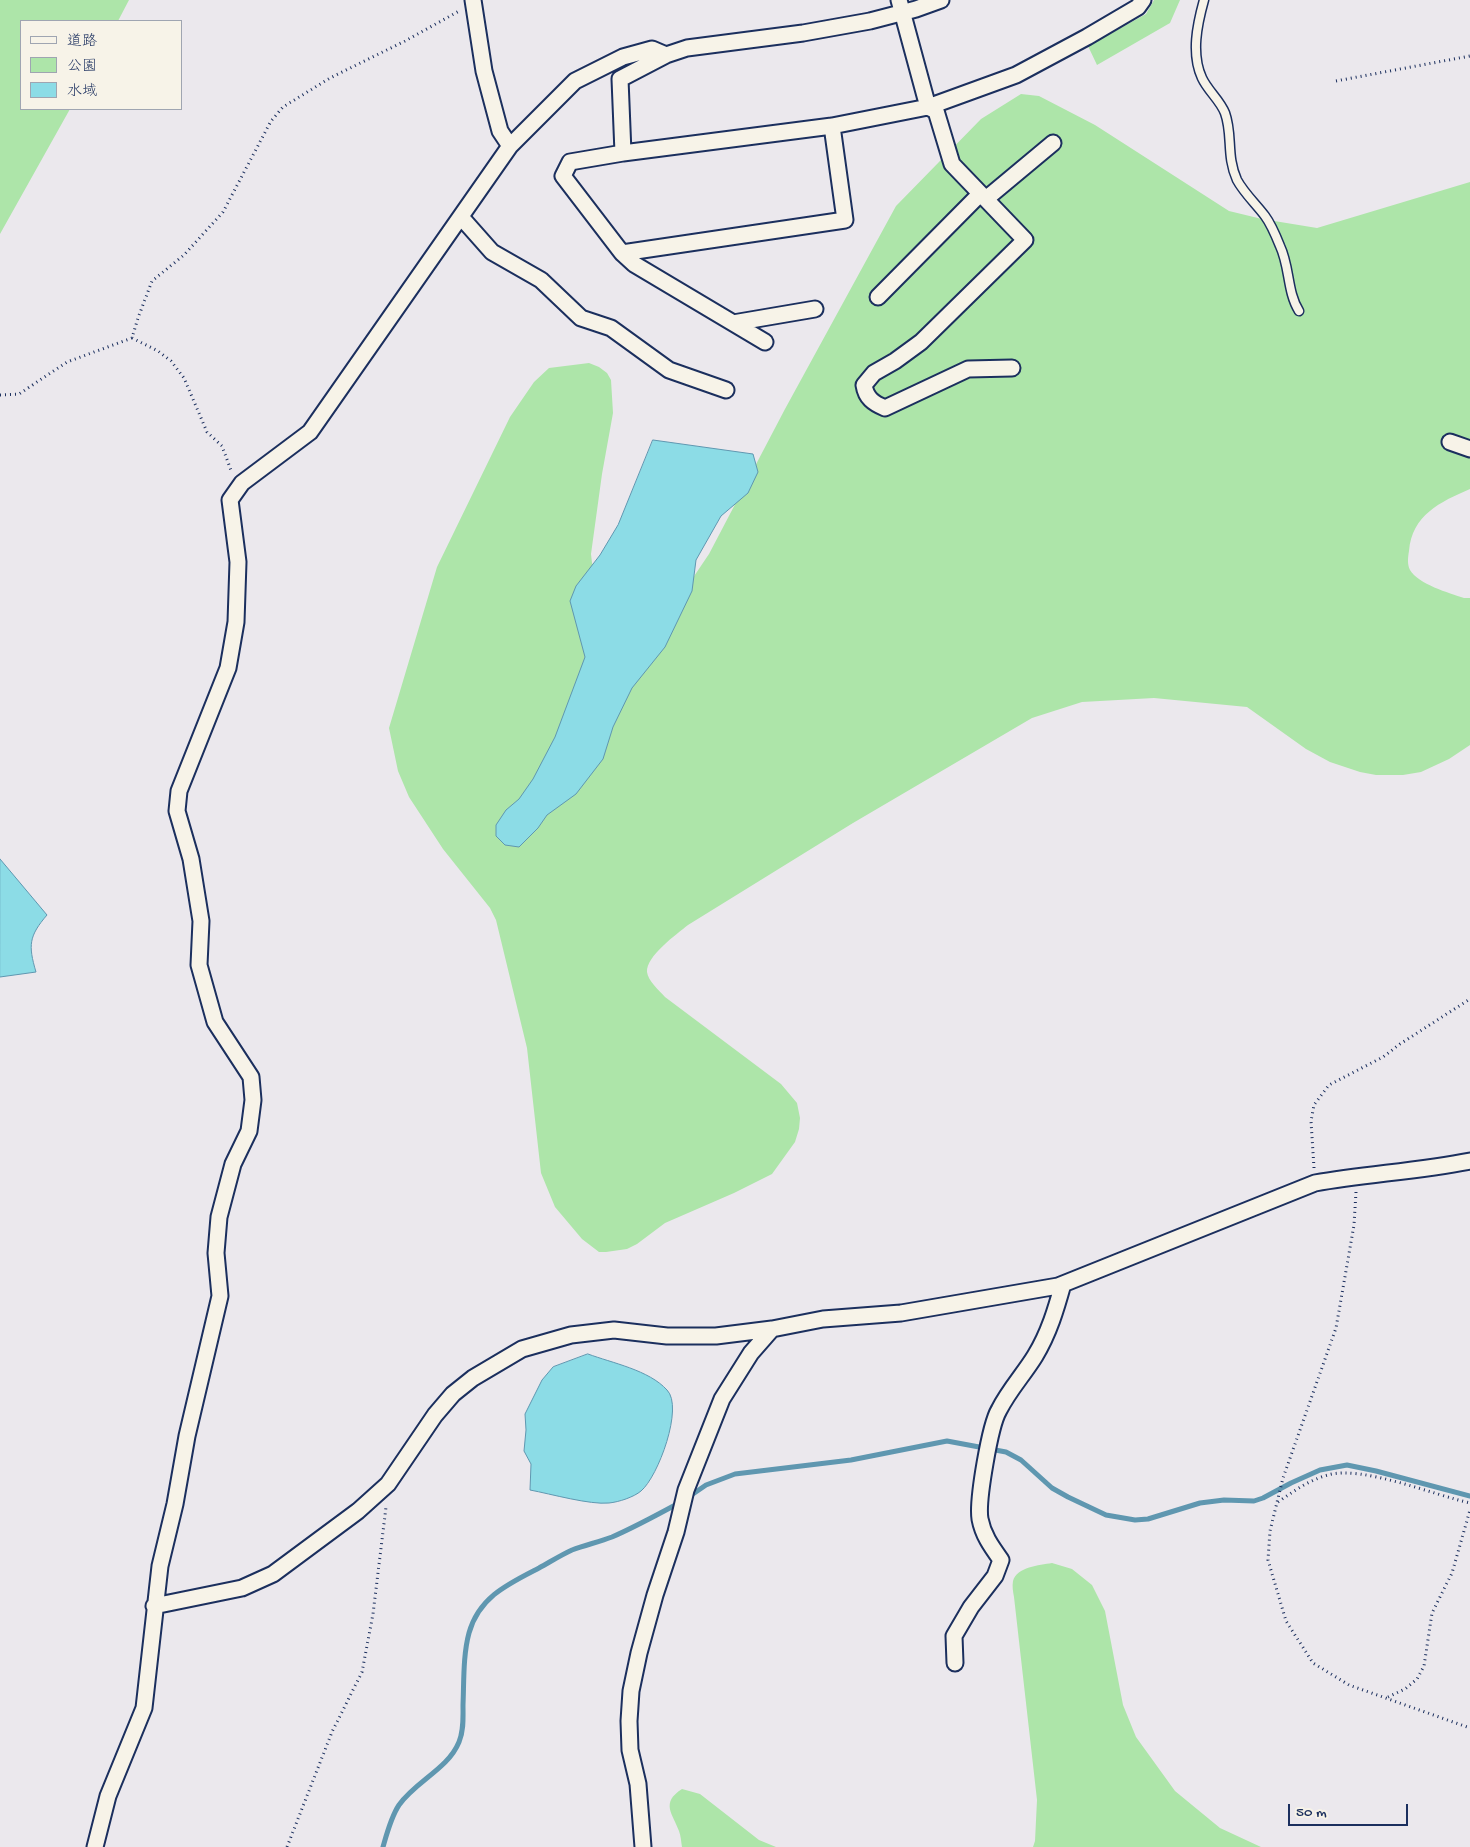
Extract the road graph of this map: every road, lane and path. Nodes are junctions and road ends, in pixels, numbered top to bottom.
1 (941, 0) edge
2 (1143, 0) edge
3 (1204, 0) edge
4 (473, 2) edge
5 (901, 7) edge
6 (666, 55) junction
7 (1470, 56) edge
8 (1336, 81) dead end
9 (928, 107) junction
10 (832, 126) junction
11 (1052, 142) dead end
12 (510, 146) junction
13 (623, 153) junction
14 (984, 196) junction
15 (461, 217) junction
16 (622, 253) junction
17 (878, 297) dead end
18 (815, 309) dead end
19 (1299, 311) dead end
20 (733, 323) junction
21 (132, 338) junction
22 (765, 342) dead end
23 (1012, 368) dead end
24 (726, 390) dead end
25 (0, 395) edge
26 (1450, 442) dead end
27 (1470, 449) edge
28 (238, 490) junction
29 (1470, 999) edge
30 (1470, 1161) edge
31 (1356, 1176) junction
32 (1315, 1183) junction
33 (1063, 1284) junction
34 (772, 1329) junction
35 (388, 1484) junction
36 (1278, 1502) junction
37 (1470, 1503) edge
38 (1470, 1510) edge
39 (154, 1606) junction
40 (955, 1663) dead end
41 (1387, 1698) junction
42 (1470, 1728) edge
43 (95, 1847) edge
44 (287, 1847) edge
45 (643, 1847) edge

1 - 5 street
2 - 9 street
3 - 19 lane
4 - 12 street
4 - 21 path
5 - 6 street
5 - 9 street
6 - 12 street
6 - 13 street
7 - 8 path
9 - 10 street
9 - 14 street
10 - 13 street
10 - 16 street
11 - 14 street
12 - 15 street
13 - 16 street
14 - 17 street
14 - 23 street
15 - 24 street
15 - 28 street
16 - 20 street
18 - 20 street
20 - 22 street
21 - 25 path
21 - 28 path
26 - 27 street
28 - 39 street
29 - 32 path
30 - 31 street
31 - 32 street
31 - 36 path
32 - 33 street
33 - 34 street
33 - 40 street
34 - 35 street
34 - 45 street
35 - 39 street
35 - 44 path
36 - 37 path
36 - 41 path
38 - 41 path
39 - 43 street
41 - 42 path

